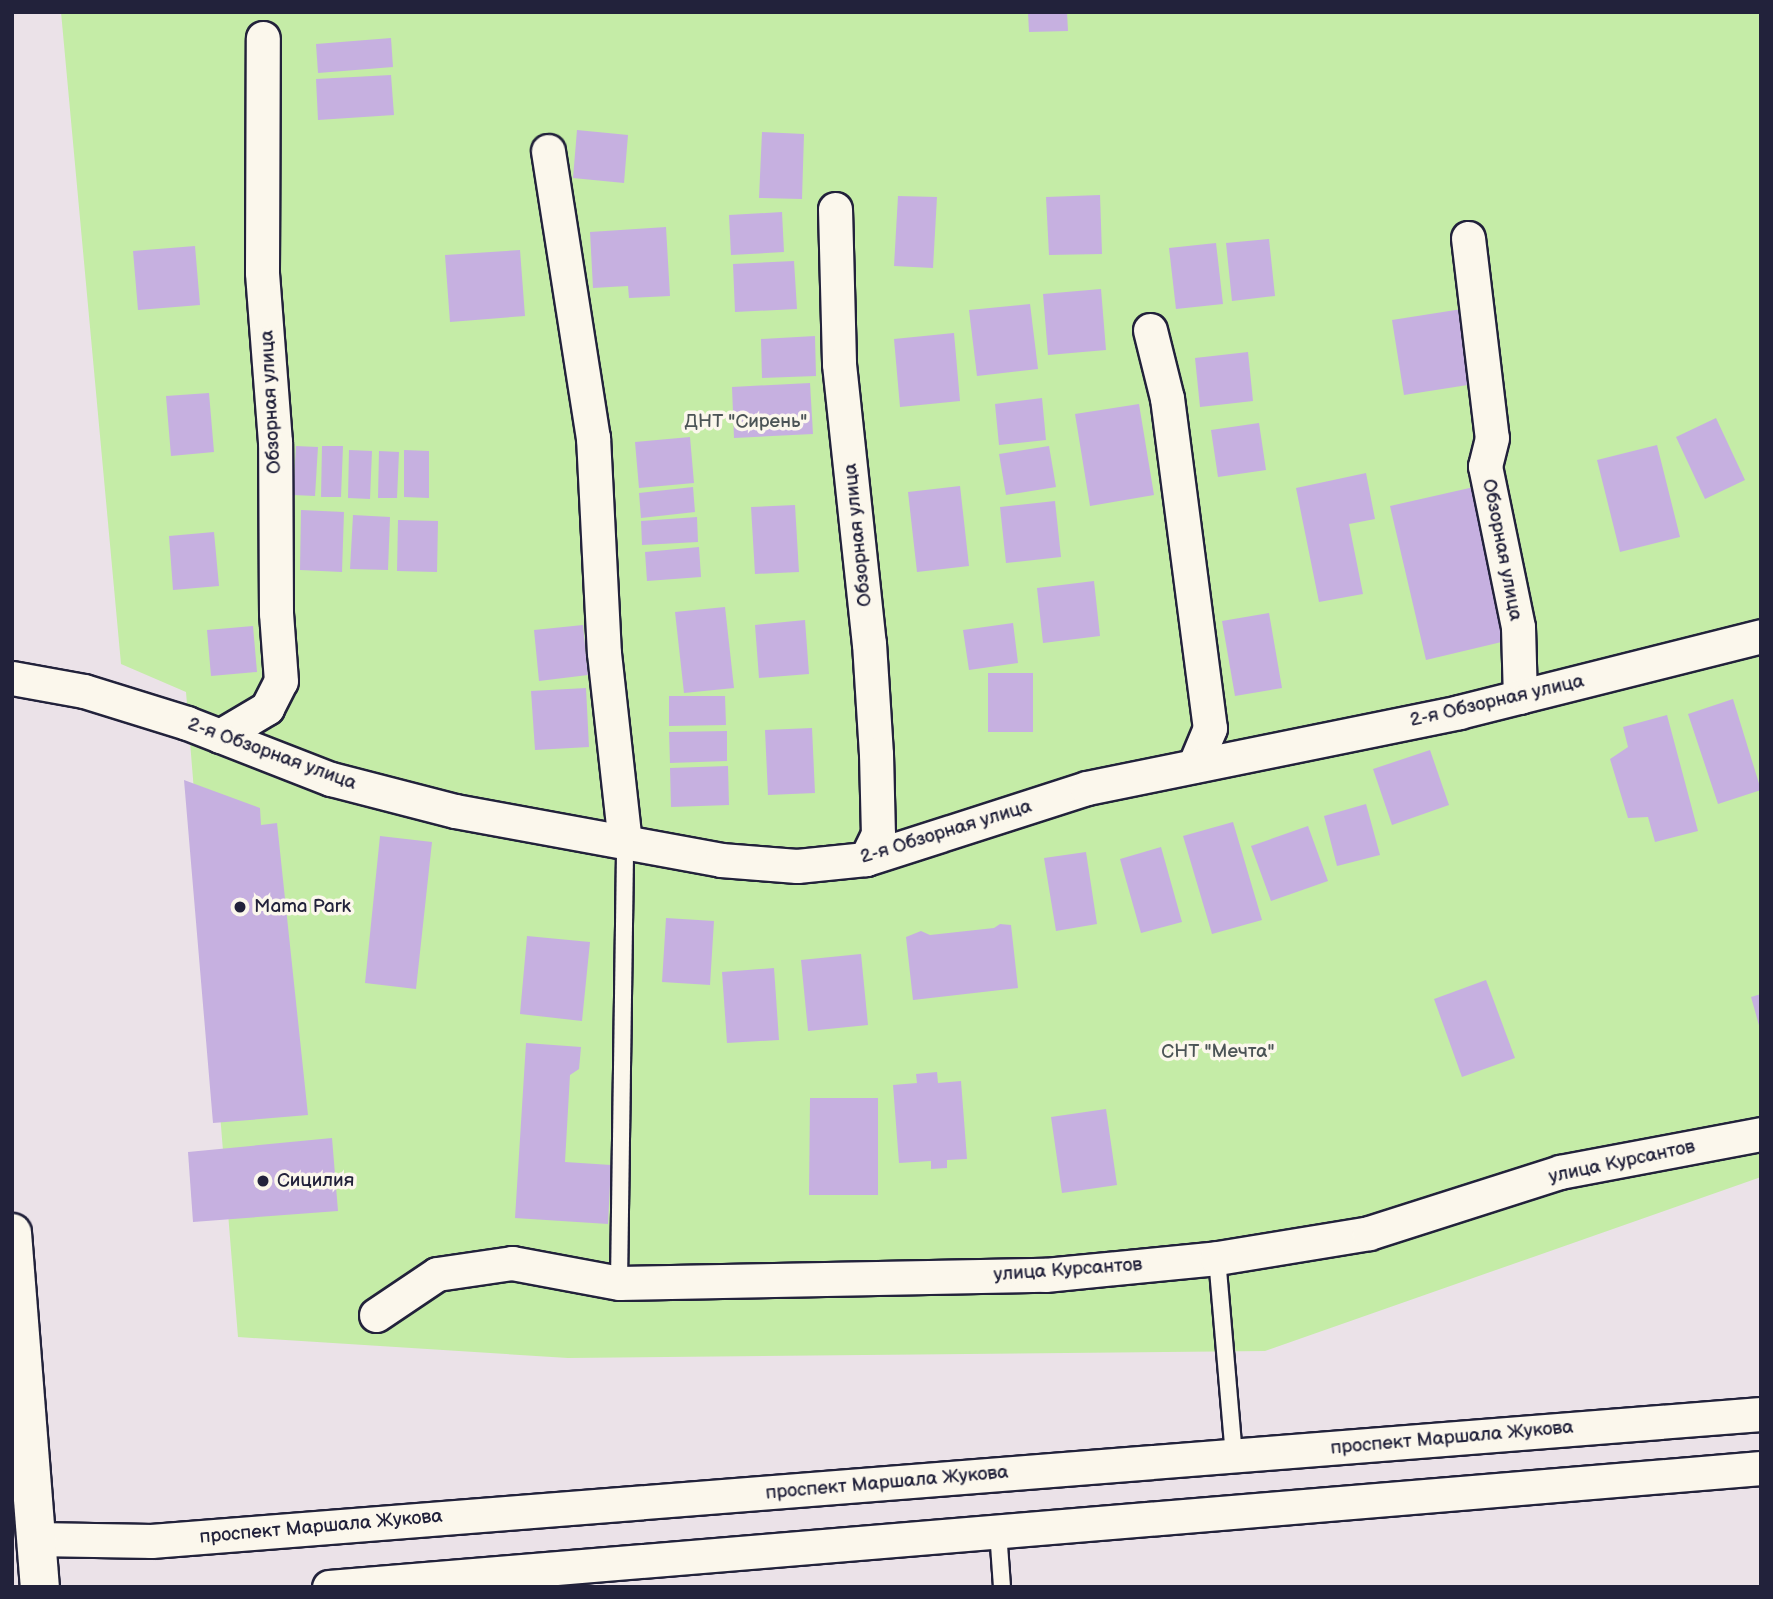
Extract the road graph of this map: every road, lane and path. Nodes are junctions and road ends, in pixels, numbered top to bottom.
1 (263, 38) dead end
2 (548, 151) dead end
3 (835, 209) dead end
4 (1468, 238) dead end
5 (1150, 330) dead end
6 (1761, 636) edge
7 (12, 678) edge
8 (1520, 697) junction
9 (220, 736) junction
10 (1194, 766) junction
11 (625, 842) junction
12 (866, 859) junction
13 (1761, 1134) edge
14 (12, 1233) edge
15 (1217, 1258) junction
16 (620, 1283) junction
17 (376, 1315) dead end
18 (1761, 1414) edge
19 (1234, 1455) junction
20 (1761, 1468) edge
21 (999, 1531) junction
22 (25, 1540) edge
23 (40, 1587) edge
24 (329, 1587) edge
25 (1002, 1587) edge

1 - 9 street, Обзорная улица
2 - 11 street
3 - 12 street, Обзорная улица
4 - 8 street, Обзорная улица
5 - 10 street
6 - 8 street, 2-я Обзорная улица
7 - 9 street, 2-я Обзорная улица
8 - 10 street, 2-я Обзорная улица
9 - 11 street, 2-я Обзорная улица
10 - 12 street, 2-я Обзорная улица
11 - 12 street, 2-я Обзорная улица
11 - 16 lane
13 - 15 street, улица Курсантов
14 - 22 street
15 - 16 street, улица Курсантов
15 - 19 lane
16 - 17 street, улица Курсантов
18 - 19 street, проспект Маршала Жукова
19 - 22 street, проспект Маршала Жукова
20 - 21 street
21 - 24 street
21 - 25 lane
22 - 23 street

